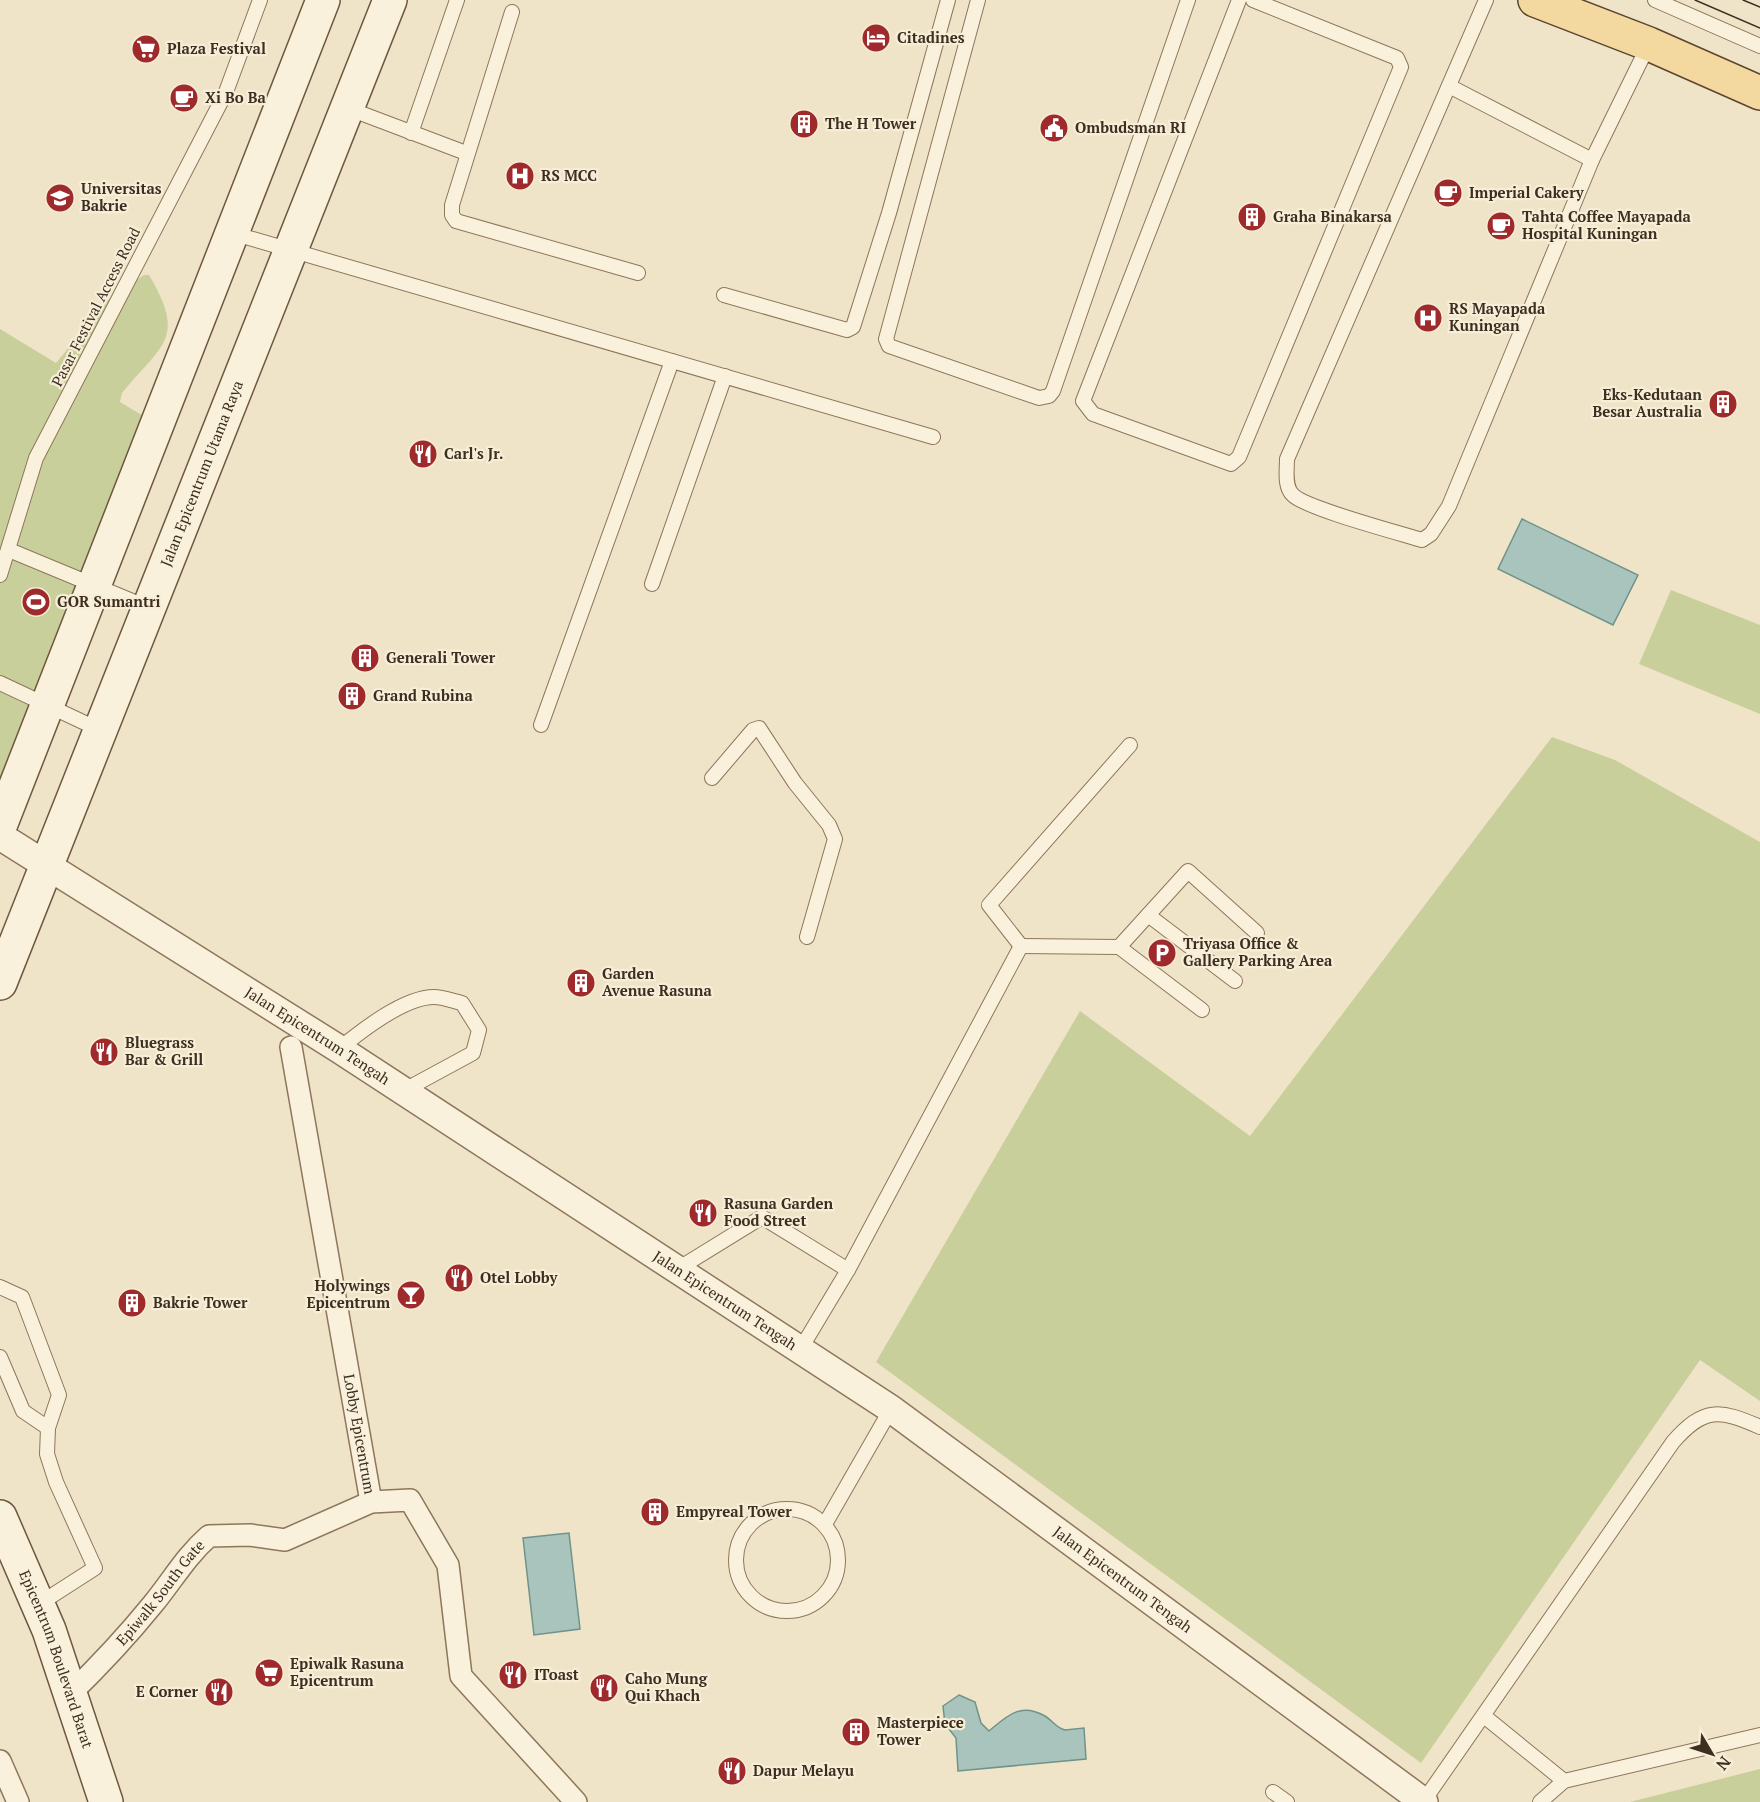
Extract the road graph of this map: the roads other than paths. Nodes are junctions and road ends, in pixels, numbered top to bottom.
1 (260, 0) edge
2 (323, 0) edge
3 (390, 0) edge
4 (457, 0) edge
5 (948, 0) edge
6 (978, 0) edge
7 (1188, 0) edge
8 (1239, 0) edge
9 (1253, 0) edge
10 (1486, 0) edge
11 (1535, 0) edge
12 (1655, 0) edge
13 (512, 12) dead end
14 (1649, 44) junction
15 (1760, 46) edge
16 (1449, 86) junction
17 (1760, 93) edge
18 (347, 108) junction
19 (411, 133) junction
20 (466, 153) junction
21 (1592, 160) junction
22 (232, 233) junction
23 (292, 251) junction
24 (638, 273) dead end
25 (724, 295) dead end
26 (672, 361) junction
27 (726, 376) junction
28 (933, 437) dead end
29 (9, 550) junction
30 (0, 575) edge
31 (652, 584) dead end
32 (94, 585) junction
33 (149, 608) junction
34 (0, 683) edge
35 (47, 706) junction
36 (541, 725) dead end
37 (100, 730) junction
38 (1130, 745) dead end
39 (712, 778) dead end
40 (0, 826) edge
41 (0, 836) edge
42 (47, 863) junction
43 (1148, 915) junction
44 (1257, 933) dead end
45 (807, 937) dead end
46 (1022, 946) junction
47 (1119, 947) junction
48 (1235, 981) dead end
49 (0, 983) edge
50 (1202, 1010) dead end
51 (291, 1047) dead end
52 (339, 1049) junction
53 (401, 1092) junction
54 (676, 1270) junction
55 (848, 1270) junction
56 (0, 1287) edge
57 (800, 1350) junction
58 (0, 1357) edge
59 (891, 1410) junction
60 (1760, 1427) edge
61 (48, 1428) junction
62 (371, 1502) junction
63 (0, 1517) edge
64 (825, 1524) junction
65 (39, 1605) junction
66 (70, 1694) junction
67 (1484, 1716) junction
68 (1760, 1735) edge
69 (0, 1761) edge
70 (1564, 1781) junction
71 (1273, 1792) dead end
72 (18, 1802) edge
73 (106, 1802) edge
74 (576, 1802) edge
75 (1287, 1802) edge
76 (1423, 1802) edge
77 (1540, 1802) edge

1 - 29 lane, Pasar Festival Access Road
2 - 22 main road
3 - 18 main road, Jalan Epicentrum Utama Raya
4 - 19 lane
5 - 25 lane
6 - 7 lane
8 - 9 lane
10 - 16 lane
11 - 14 main road
12 - 15 lane
13 - 20 lane
14 - 17 main road
14 - 21 lane
16 - 21 lane
16 - 21 lane
18 - 19 lane
18 - 23 main road, Jalan Epicentrum Utama Raya
19 - 20 lane
20 - 24 lane
22 - 23 lane
22 - 32 main road
23 - 26 lane
23 - 33 main road, Jalan Epicentrum Utama Raya
26 - 27 lane
26 - 36 lane
27 - 28 lane
27 - 31 lane
29 - 30 lane, Pasar Festival Access Road
29 - 32 lane
32 - 33 lane
32 - 35 main road
33 - 37 main road, Jalan Epicentrum Utama Raya
34 - 35 lane
35 - 37 lane
35 - 40 main road
37 - 42 main road, Jalan Epicentrum Utama Raya
38 - 46 lane
39 - 45 lane
41 - 42 street, Jalan Epicentrum Tengah
42 - 49 main road, Jalan Epicentrum Utama Raya
42 - 52 street, Jalan Epicentrum Tengah
43 - 44 lane
43 - 47 lane
43 - 48 lane
46 - 47 lane
46 - 55 lane
47 - 50 lane
51 - 62 street, Lobby Epicentrum
52 - 53 street, Jalan Epicentrum Tengah
52 - 53 lane
53 - 54 street, Jalan Epicentrum Tengah
54 - 55 lane
54 - 57 street, Jalan Epicentrum Tengah
55 - 57 lane
56 - 61 lane
57 - 59 street, Jalan Epicentrum Tengah
58 - 61 lane
59 - 64 lane
59 - 76 street, Jalan Epicentrum Tengah
60 - 67 lane
61 - 65 lane
62 - 66 street, Epiwalk South Gate
62 - 74 street, Lobby Epicentrum
63 - 65 main road, Epicentrum Boulevard Barat
64 - 64 lane
65 - 66 main road, Epicentrum Boulevard Barat
66 - 73 main road, Epicentrum Boulevard Barat
67 - 70 lane
67 - 76 lane
68 - 70 lane
69 - 72 street
70 - 77 lane
71 - 75 lane

